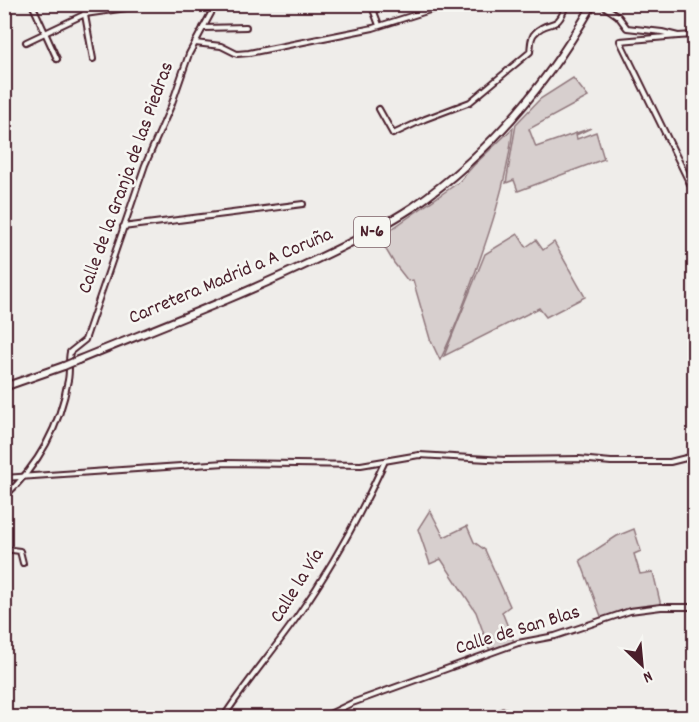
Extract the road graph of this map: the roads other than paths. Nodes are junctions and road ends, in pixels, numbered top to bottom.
1 (32, 4) edge
2 (83, 4) edge
3 (153, 4) edge
4 (205, 4) edge
5 (216, 4) edge
6 (372, 4) edge
7 (566, 4) edge
8 (593, 4) edge
9 (601, 4) edge
10 (214, 9) junction
11 (433, 9) dead end
12 (85, 14) junction
13 (379, 25) junction
14 (246, 27) dead end
15 (203, 28) junction
16 (45, 33) junction
17 (694, 35) edge
18 (678, 36) junction
19 (26, 42) dead end
20 (195, 43) junction
21 (57, 59) dead end
22 (93, 59) dead end
23 (380, 109) dead end
24 (694, 192) edge
25 (303, 204) dead end
26 (123, 228) junction
27 (4, 387) edge
28 (694, 456) edge
29 (384, 462) junction
30 (4, 478) edge
31 (23, 478) junction
32 (4, 497) edge
33 (4, 549) edge
34 (22, 563) dead end
35 (694, 607) edge
36 (224, 717) edge
37 (321, 717) edge

1 - 16 street
2 - 12 street
3 - 12 street
4 - 10 street
5 - 10 street, Calle de la Granja de las Piedras
6 - 13 street
7 - 23 street
8 - 27 highway, Carretera Madrid a A Coruña / N-6, bridge
9 - 18 street
10 - 15 street, Calle de la Granja de las Piedras
11 - 13 street
12 - 16 street
12 - 22 street
13 - 20 street
14 - 15 street
15 - 20 street, Calle de la Granja de las Piedras
16 - 19 street
16 - 21 street
17 - 18 street
18 - 24 street
20 - 26 street, Calle de la Granja de las Piedras
25 - 26 street
26 - 31 street, Calle de la Granja de las Piedras
28 - 29 street
29 - 31 street
29 - 36 street, Calle la Vía
30 - 31 street
31 - 32 street
33 - 34 street
35 - 37 street, Calle de San Blas

